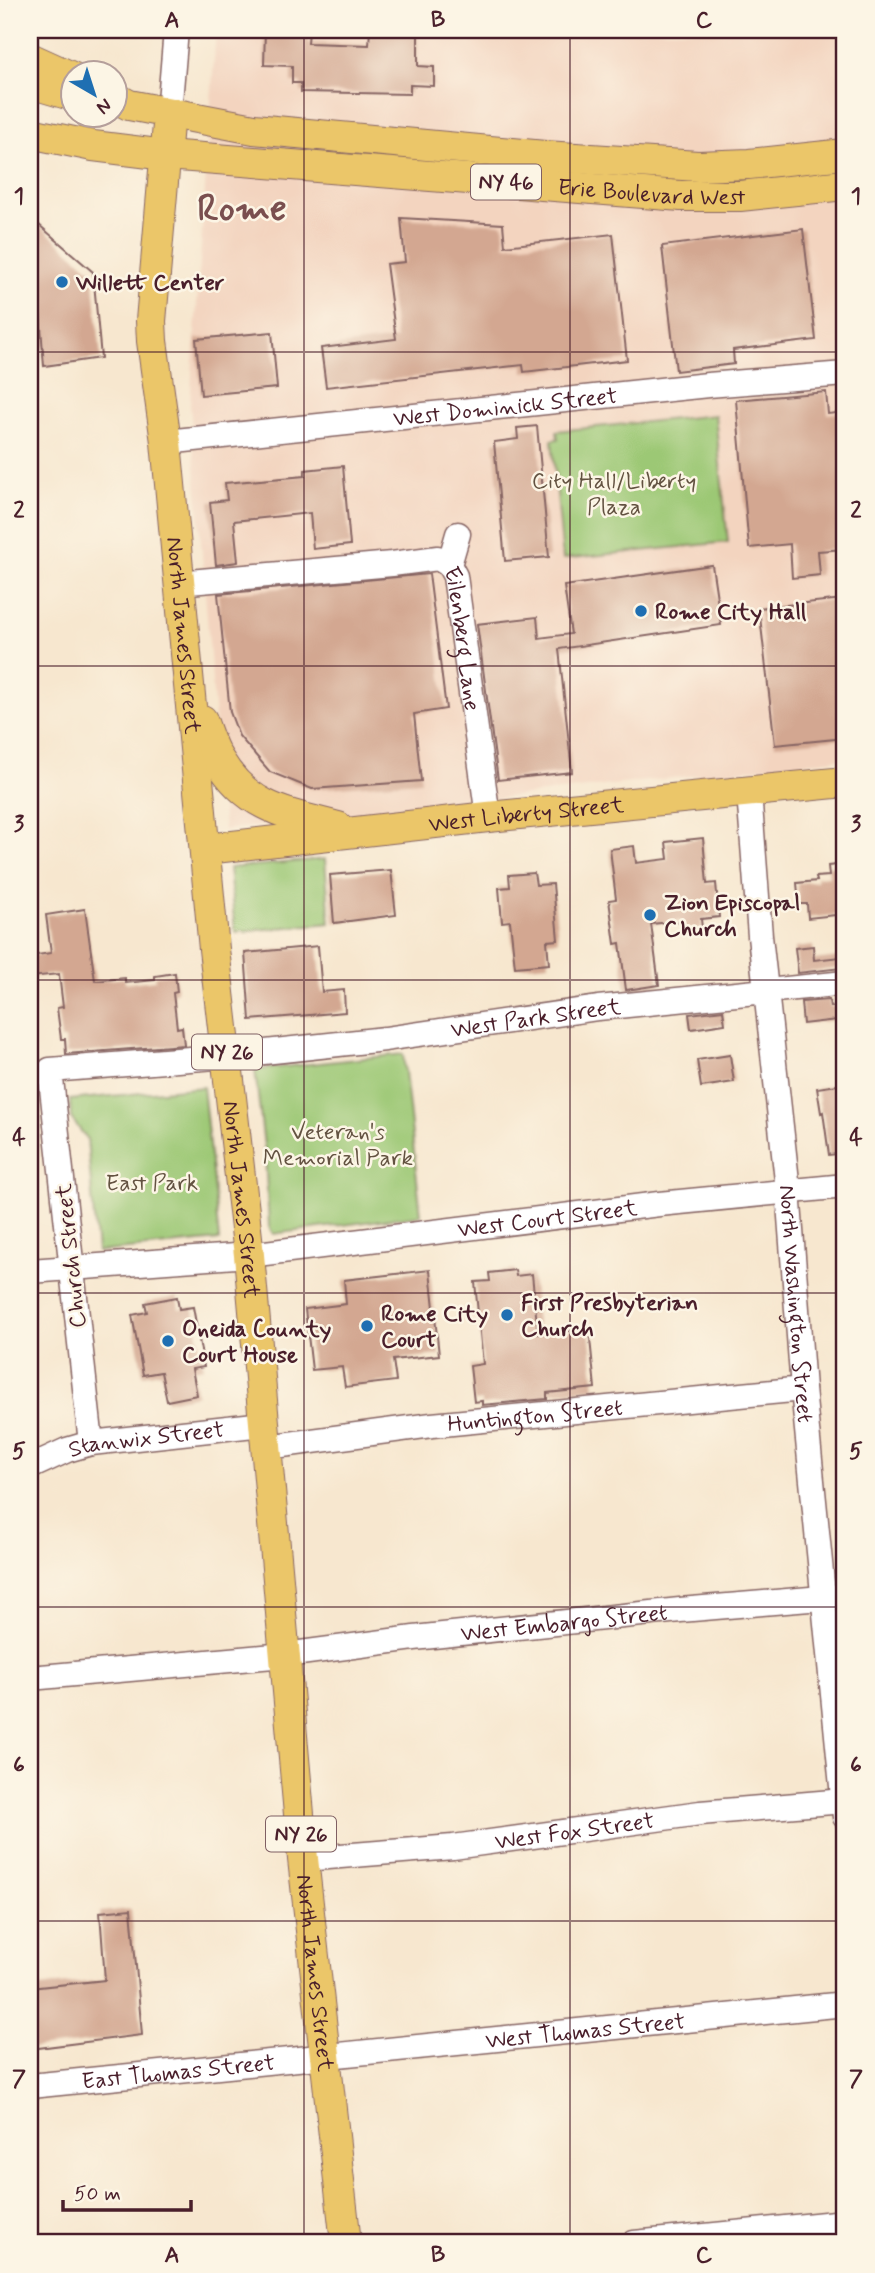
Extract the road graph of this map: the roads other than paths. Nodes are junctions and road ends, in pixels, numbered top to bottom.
1 (176, 30) edge
2 (30, 58) edge
3 (60, 72) edge
4 (30, 83) edge
5 (60, 92) edge
6 (130, 104) edge
7 (169, 113) junction
8 (30, 133) edge
9 (845, 154) edge
10 (166, 155) junction
11 (845, 185) edge
12 (845, 374) edge
13 (166, 442) junction
14 (458, 534) dead end
15 (449, 565) junction
16 (178, 583) junction
17 (188, 677) junction
18 (845, 782) edge
19 (750, 792) junction
20 (488, 817) junction
21 (355, 832) junction
22 (205, 849) junction
23 (845, 983) edge
24 (767, 990) junction
25 (228, 1056) junction
26 (50, 1070) joint
27 (845, 1185) edge
28 (788, 1190) junction
29 (249, 1255) junction
30 (71, 1268) junction
31 (30, 1271) edge
32 (803, 1389) junction
33 (266, 1436) junction
34 (91, 1443) junction
35 (30, 1467) edge
36 (834, 1597) edge
37 (285, 1655) junction
38 (30, 1678) edge
39 (844, 1809) edge
40 (303, 1859) junction
41 (845, 2004) edge
42 (325, 2056) junction
43 (30, 2086) edge
44 (845, 2222) edge
45 (346, 2243) edge
46 (635, 2243) edge

1 - 7 street
2 - 3 main road
4 - 5 main road
6 - 7 main road, Erie Boulevard West
7 - 9 main road, Erie Boulevard West / NY 46
7 - 10 main road, NY 26
8 - 10 main road, Erie Boulevard West
10 - 11 main road, Erie Boulevard West / NY 46
10 - 13 main road, North James Street / NY 26
12 - 13 street, West Dominick Street
13 - 16 main road, North James Street / NY 26
14 - 15 street
15 - 16 street, Eilenberg Lane
15 - 20 street, Eilenberg Lane
16 - 17 main road, North James Street / NY 26
17 - 21 main road
17 - 22 main road, North James Street / NY 26
18 - 19 main road, West Liberty Street
19 - 20 main road, West Liberty Street
19 - 24 street, North Washington Street
20 - 21 main road, West Liberty Street
21 - 22 main road, West Liberty Street
22 - 25 main road, North James Street / NY 26
23 - 24 street, West Park Street
24 - 25 street, West Park Street
24 - 28 street, North Washington Street
25 - 26 street, West Park Street
25 - 29 main road, North James Street / NY 26
26 - 30 street, Church Street
27 - 28 street, West Court Street
28 - 29 street, West Court Street
28 - 32 street, North Washington Street
29 - 30 street, West Court Street
29 - 33 main road, North James Street / NY 26
30 - 31 street, West Court Street
30 - 34 street, Church Street
32 - 33 street, Huntington Street
32 - 36 street, North Washington Street
33 - 34 street, Stanwix Street
33 - 37 main road, North James Street / NY 26
34 - 35 street, Stanwix Street
36 - 37 street, West Embargo Street
36 - 39 street, North Washington Street
37 - 38 street, West Embargo Street
37 - 40 main road, North James Street / NY 26
39 - 40 street, West Fox Street
40 - 42 main road, North James Street / NY 26
41 - 42 street, West Thomas Street
42 - 43 street, East Thomas Street
42 - 45 main road, North James Street / NY 26
44 - 46 street

